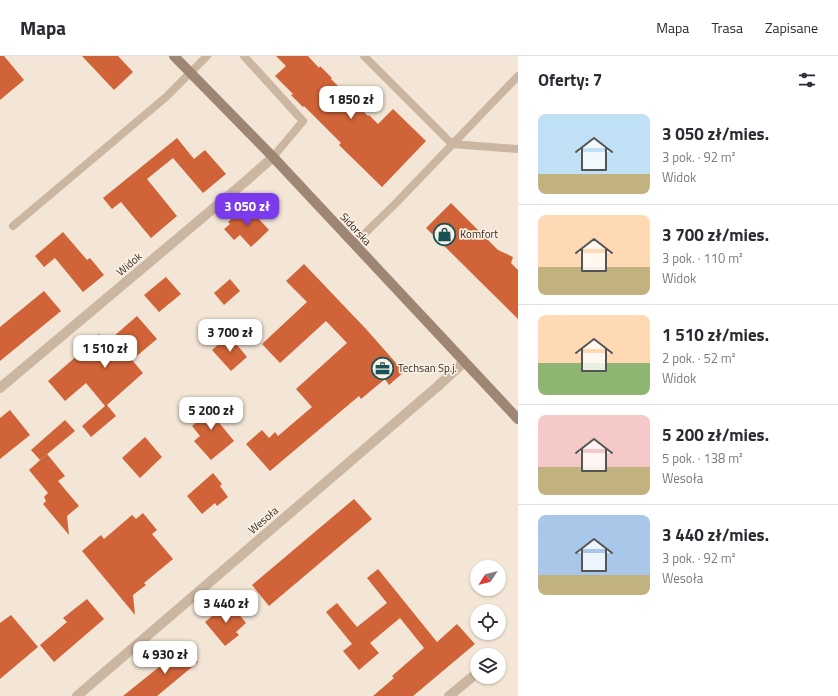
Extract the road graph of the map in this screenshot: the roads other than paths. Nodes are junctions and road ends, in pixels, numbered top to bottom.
1 (174, 56) edge
2 (207, 56) edge
3 (244, 56) edge
4 (364, 56) edge
5 (190, 73) junction
6 (518, 76) edge
7 (452, 144) junction
8 (518, 149) edge
9 (273, 157) junction
10 (13, 226) dead end
11 (354, 244) junction
12 (464, 362) junction
13 (0, 388) edge
14 (518, 419) edge
15 (470, 679) edge
16 (76, 696) edge
17 (450, 696) edge

1 - 5 street, Sidorska
2 - 5 lane
3 - 9 lane
4 - 7 lane
5 - 9 street, Sidorska
5 - 10 lane
6 - 7 lane
7 - 8 lane
7 - 11 lane
9 - 11 street, Sidorska
9 - 13 street, Widok
11 - 12 street, Sidorska
12 - 14 street, Sidorska
12 - 16 street, Wesoła
15 - 17 street

